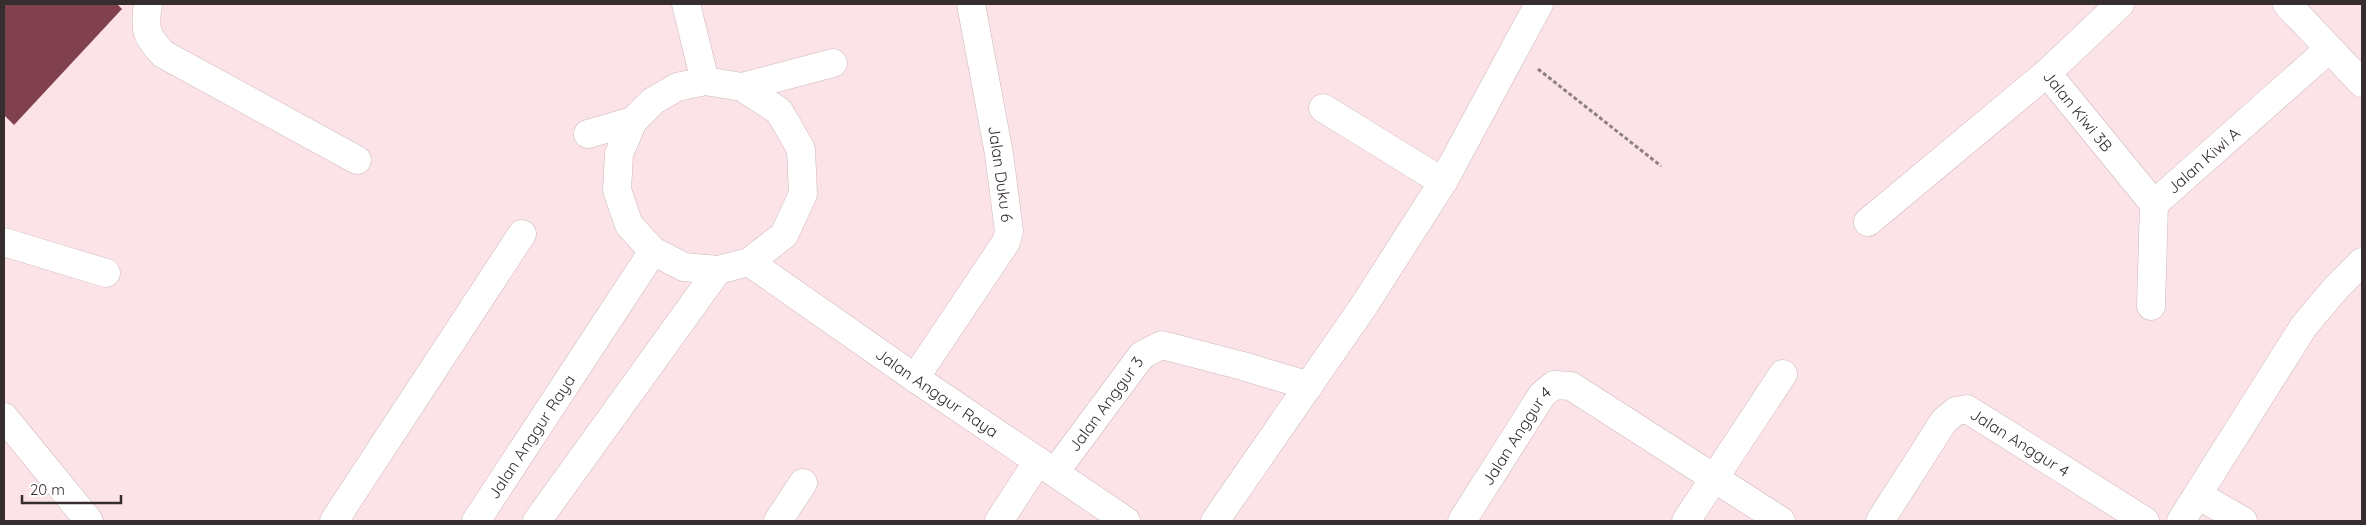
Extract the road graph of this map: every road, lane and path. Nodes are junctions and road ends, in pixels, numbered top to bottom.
1 (148, 4) edge
2 (686, 4) edge
3 (971, 4) edge
4 (1539, 4) edge
5 (2120, 4) edge
6 (2287, 4) edge
7 (2329, 49) junction
8 (1514, 51) junction
9 (833, 63) dead end
10 (2047, 73) junction
11 (704, 81) junction
12 (2362, 83) edge
13 (742, 87) junction
14 (1323, 108) dead end
15 (634, 121) junction
16 (588, 134) dead end
17 (357, 160) dead end
18 (1661, 166) dead end
19 (1443, 182) junction
20 (2154, 204) junction
21 (1868, 222) dead end
22 (522, 234) dead end
23 (4, 242) edge
24 (653, 251) junction
25 (749, 262) junction
26 (2362, 262) edge
27 (718, 270) junction
28 (106, 273) dead end
29 (2151, 306) dead end
30 (1783, 374) dead end
31 (915, 378) junction
32 (1309, 386) junction
33 (4, 417) edge
34 (1047, 467) junction
35 (1714, 477) junction
36 (803, 483) dead end
37 (2198, 495) junction
38 (89, 521) edge
39 (334, 521) edge
40 (476, 521) edge
41 (537, 521) edge
42 (778, 521) edge
43 (999, 521) edge
44 (1126, 521) edge
45 (1216, 521) edge
46 (1462, 521) edge
47 (1686, 521) edge
48 (1781, 521) edge
49 (1880, 521) edge
50 (2144, 521) edge
51 (2181, 521) edge
52 (2243, 521) edge

1 - 17 street
2 - 11 street
3 - 31 street, Jalan Duku 6
4 - 8 street
5 - 10 street, Jalan Kiwi 3B
6 - 7 street
7 - 12 street
7 - 20 street, Jalan Kiwi A
8 - 18 path
8 - 19 street
9 - 13 street
10 - 20 street, Jalan Kiwi 3B
10 - 21 street
11 - 13 street
11 - 15 street
13 - 25 street
14 - 19 street
15 - 16 street
15 - 24 street
19 - 32 street
20 - 29 street, Jalan Kiwi A
22 - 39 street
23 - 28 street
24 - 27 street
24 - 40 street, Jalan Anggur Raya
25 - 27 street
25 - 31 street, Jalan Anggur Raya
26 - 37 street
27 - 41 street
30 - 35 street
31 - 34 street, Jalan Anggur Raya
32 - 34 street, Jalan Anggur 3
32 - 45 street
33 - 38 street
34 - 43 street, Jalan Anggur 3
34 - 44 street, Jalan Anggur Raya
35 - 46 street, Jalan Anggur 4
35 - 47 street
35 - 48 street, Jalan Anggur 4
36 - 42 street
37 - 51 street
37 - 52 street
49 - 50 street, Jalan Anggur 4

